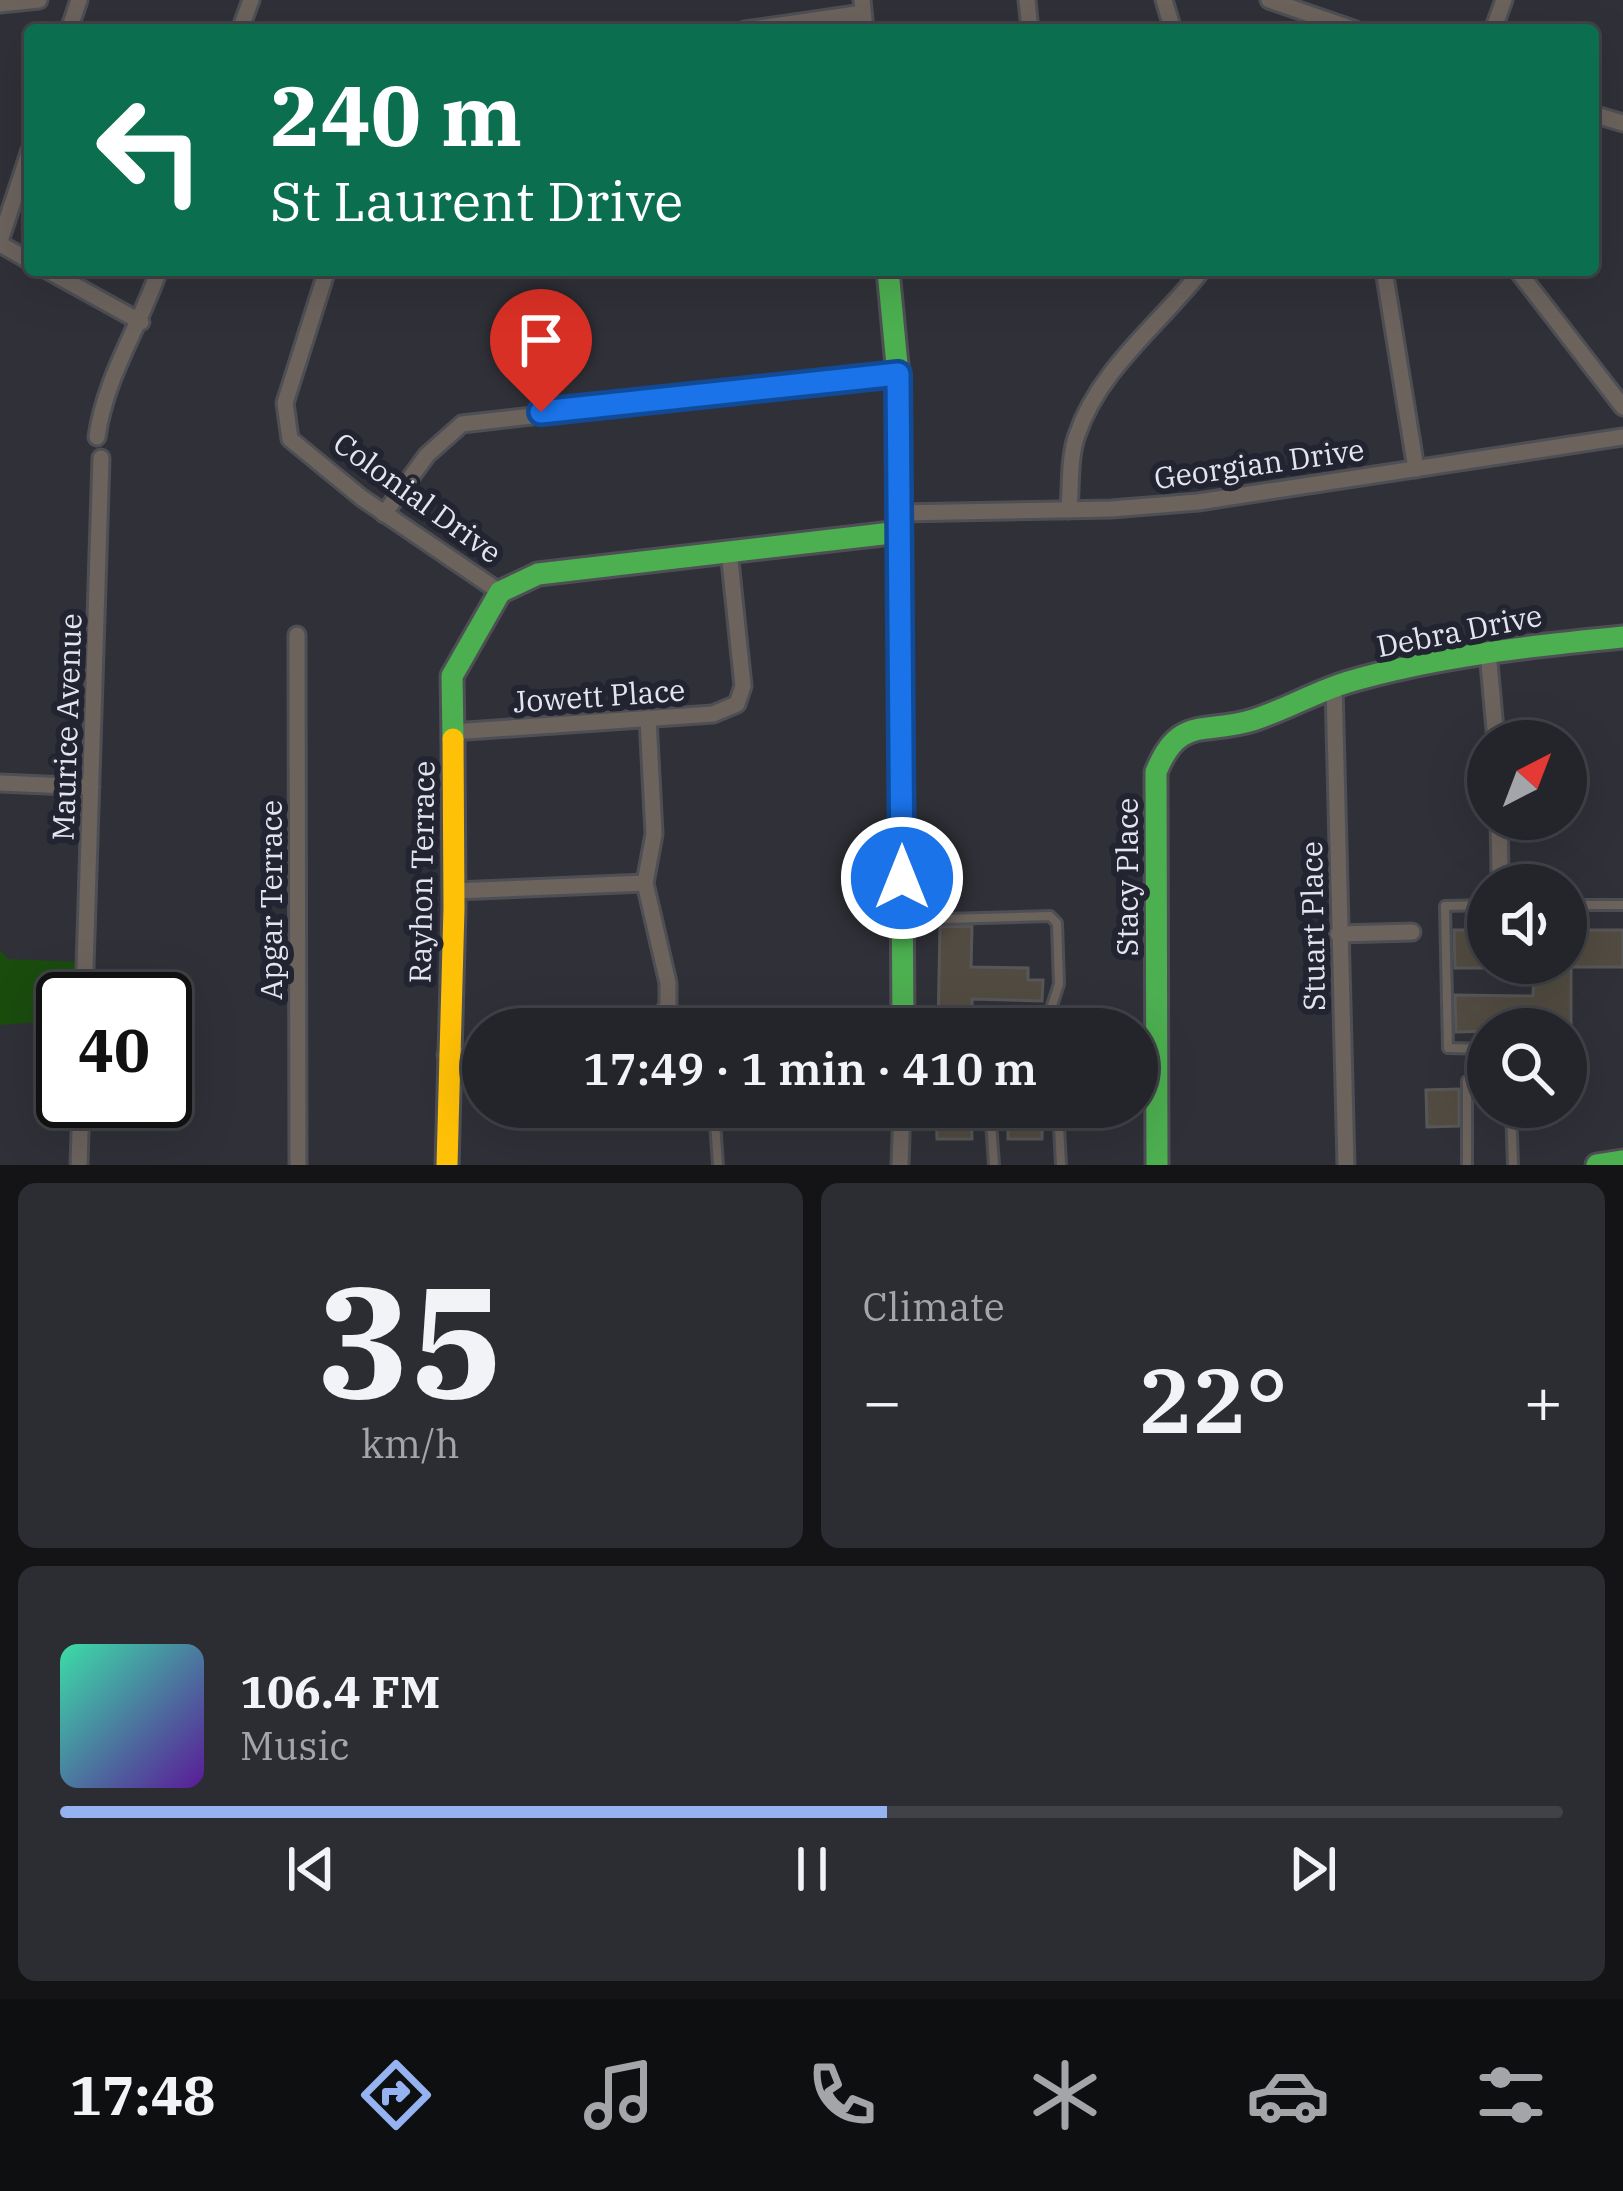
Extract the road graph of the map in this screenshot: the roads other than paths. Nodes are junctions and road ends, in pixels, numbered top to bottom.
1 (40, 0) edge
2 (1270, 0) edge
3 (0, 4) edge
4 (863, 14) edge
5 (789, 24) edge
6 (1339, 24) edge
7 (24, 168) edge
8 (0, 243) edge
9 (58, 276) edge
10 (157, 276) edge
11 (325, 276) edge
12 (889, 276) edge
13 (1197, 276) edge
14 (1385, 276) edge
15 (1523, 276) edge
16 (141, 322) junction
17 (898, 374) junction
18 (1623, 407) edge
19 (97, 437) dead end
20 (1623, 437) edge
21 (101, 458) dead end
22 (1416, 469) junction
23 (1069, 510) junction
24 (384, 514) junction
25 (900, 523) junction
26 (729, 551) junction
27 (500, 592) junction
28 (297, 635) dead end
29 (1623, 637) edge
30 (1488, 652) junction
31 (1334, 686) junction
32 (1309, 694) joint
33 (648, 718) junction
34 (1494, 720) edge
35 (452, 732) junction
36 (0, 783) edge
37 (91, 787) junction
38 (645, 884) junction
39 (454, 891) junction
40 (1623, 904) edge
41 (1467, 905) edge
42 (1587, 905) edge
43 (902, 920) junction
44 (1412, 932) dead end
45 (1338, 934) junction
46 (85, 972) edge
47 (666, 1008) edge
48 (903, 1008) edge
49 (1051, 1008) edge
50 (1467, 1048) edge
51 (446, 1055) junction
52 (462, 1055) edge
53 (80, 1128) edge
54 (715, 1128) edge
55 (901, 1128) edge
56 (991, 1128) edge
57 (1059, 1128) edge
58 (1467, 1128) edge
59 (1512, 1128) edge
60 (1623, 1161) edge
61 (79, 1165) edge
62 (298, 1165) edge
63 (447, 1165) edge
64 (718, 1165) edge
65 (900, 1165) edge
66 (994, 1165) edge
67 (1061, 1165) edge
68 (1157, 1165) edge
69 (1346, 1165) edge
70 (1467, 1165) edge
71 (1513, 1165) edge
72 (1597, 1165) edge

1 - 3 street
2 - 6 street
4 - 5 street
7 - 8 street
9 - 16 street
10 - 16 street
11 - 24 street, Colonial Drive
12 - 17 street
13 - 23 street
14 - 22 street
15 - 18 street
16 - 19 street
17 - 24 street
17 - 25 street
20 - 22 street, Georgian Drive
21 - 37 street, Maurice Avenue
22 - 23 street, Georgian Drive
23 - 25 street, Georgian Drive
24 - 27 street, Colonial Drive
25 - 26 street, Colonial Drive
25 - 43 street
26 - 27 street, Colonial Drive
26 - 33 street, Jowett Place
27 - 35 street, Rayhon Terrace
28 - 62 street, Apgar Terrace
29 - 30 street, Debra Drive
30 - 31 street, Debra Drive
30 - 34 street
31 - 32 street, Debra Drive
31 - 45 street, Stuart Place
32 - 68 street, Stacy Place
33 - 35 street, Jowett Place
33 - 38 street
35 - 39 street, Rayhon Terrace
36 - 37 street
37 - 46 street, Maurice Avenue
38 - 39 street
38 - 47 street
39 - 51 street, Rayhon Terrace
40 - 42 lane
41 - 50 lane
43 - 48 street
43 - 49 lane
44 - 45 street
45 - 69 street, Stuart Place
51 - 52 street
51 - 63 street, Rayhon Terrace
53 - 61 street
54 - 64 lane
55 - 65 street
56 - 66 lane
57 - 67 lane
58 - 70 lane
59 - 71 lane
60 - 72 street

